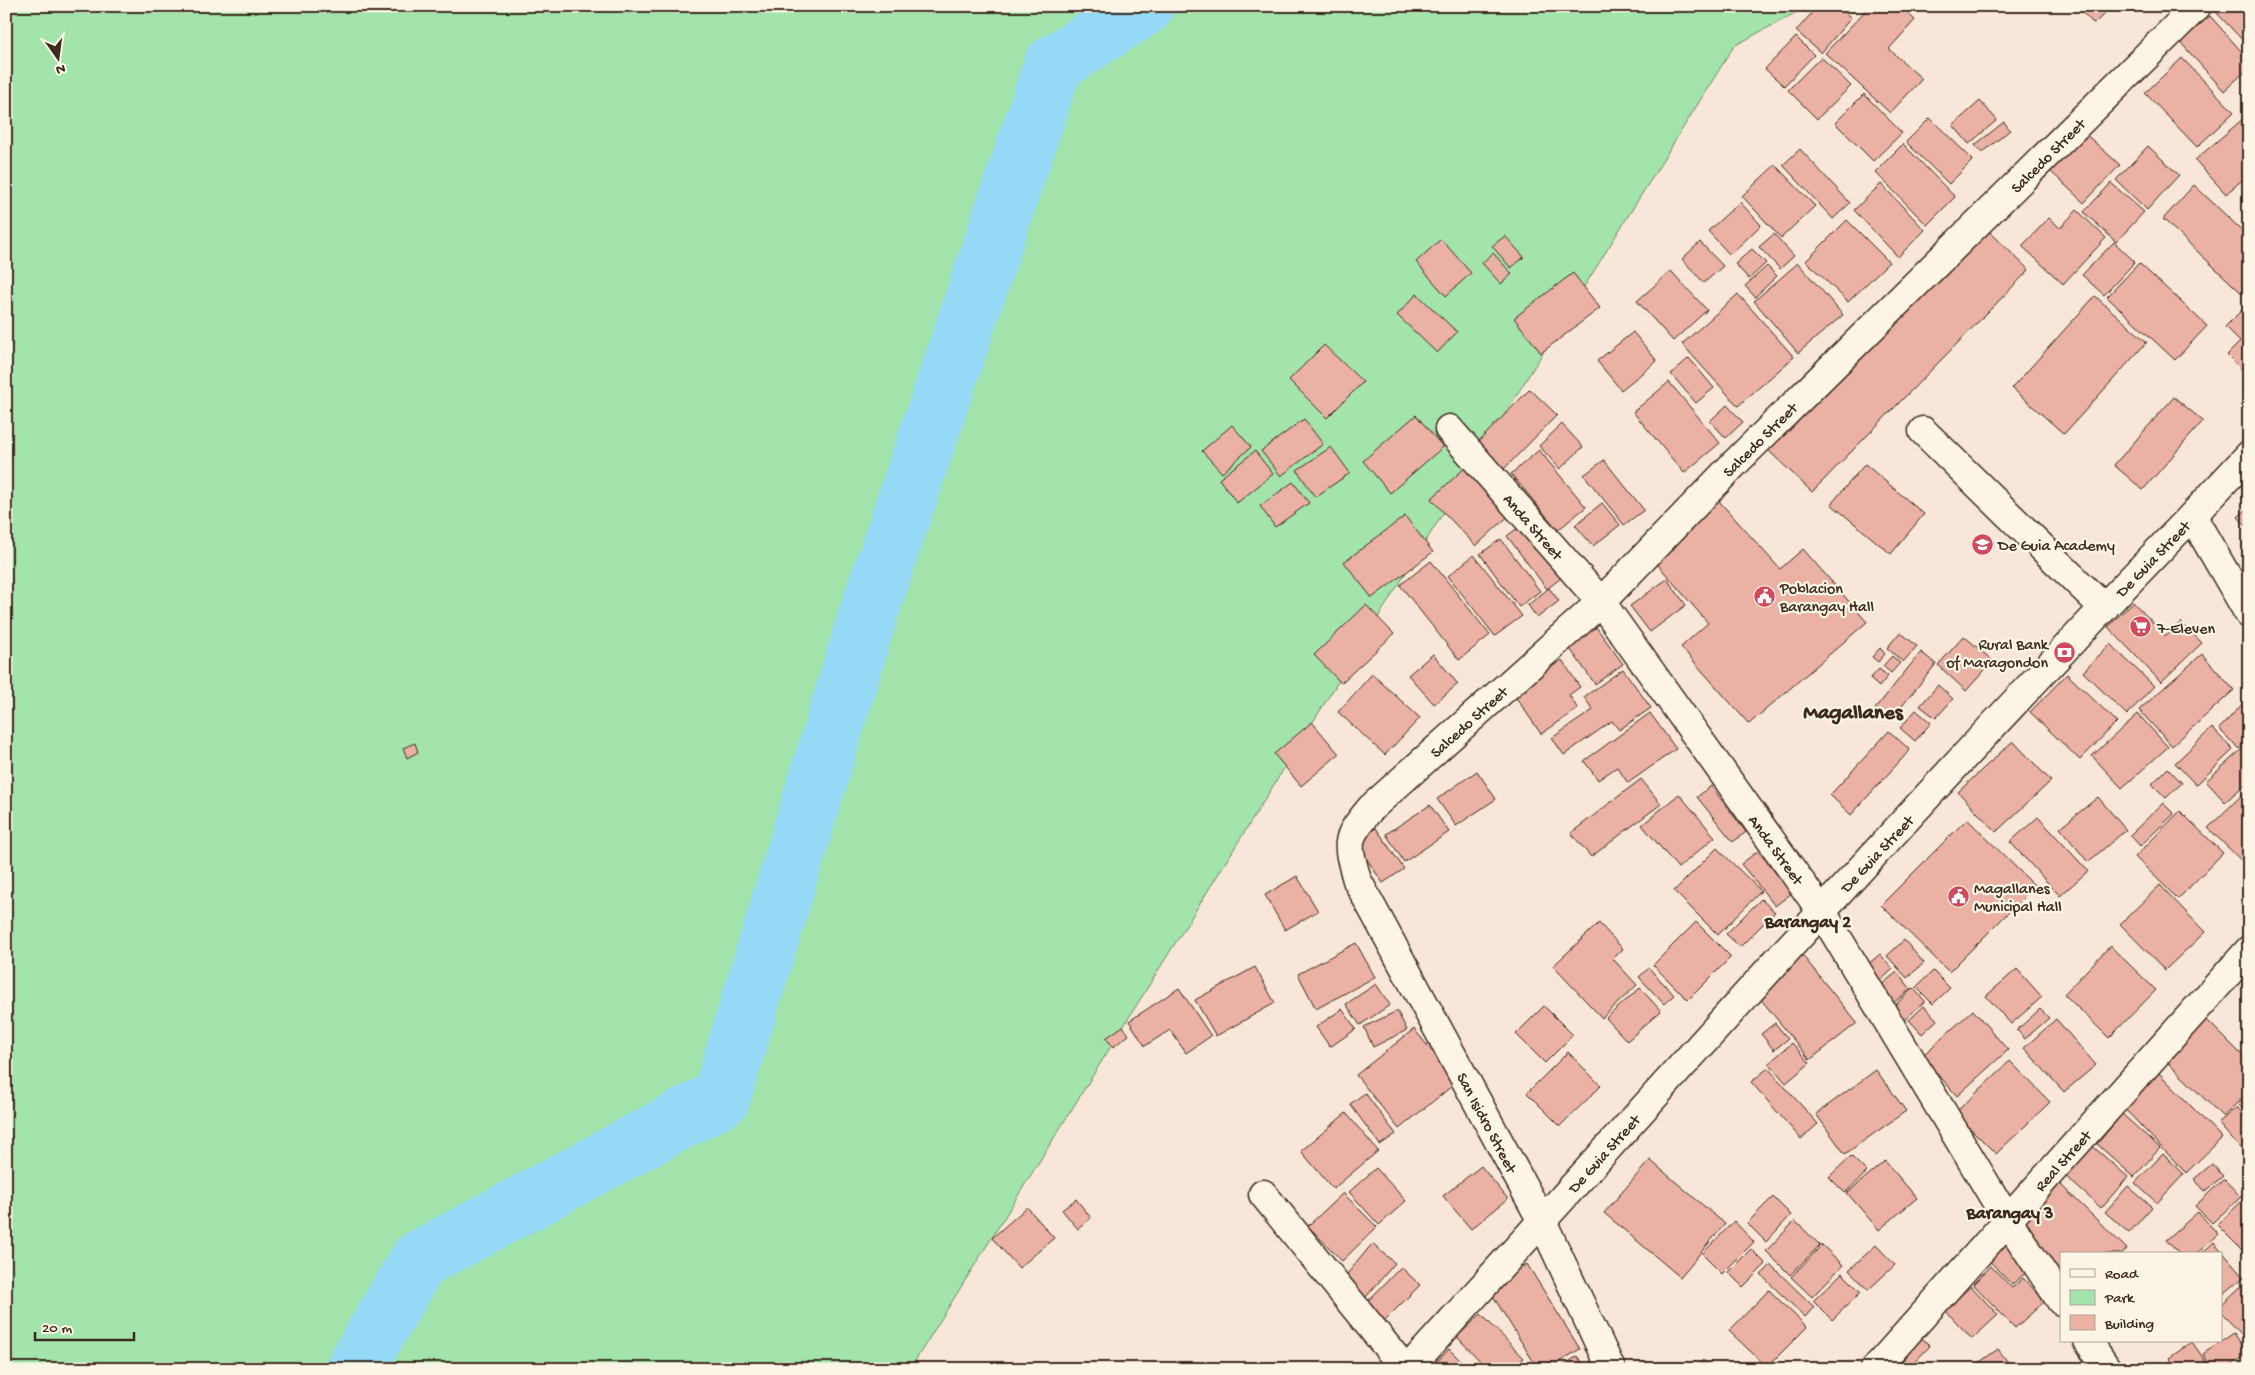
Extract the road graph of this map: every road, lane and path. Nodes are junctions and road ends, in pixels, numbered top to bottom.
1 (2197, 6) edge
2 (1449, 429) dead end
3 (1923, 431) dead end
4 (2249, 455) edge
5 (2192, 516) junction
6 (1601, 602) junction
7 (2104, 608) junction
8 (2249, 614) edge
9 (1357, 880) joint
10 (1822, 912) junction
11 (2249, 950) edge
12 (1263, 1194) dead end
13 (1542, 1221) junction
14 (2008, 1221) junction
15 (2060, 1299) edge
16 (2089, 1342) edge
17 (1406, 1369) edge
18 (1611, 1369) edge
19 (1875, 1369) edge
20 (2107, 1369) edge

1 - 6 street, Salcedo Street
2 - 6 street, Anda Street
3 - 7 street
4 - 5 street, De Guia Street
5 - 7 street, De Guia Street
5 - 8 street
6 - 9 street, Salcedo Street
6 - 10 street, Anda Street
7 - 10 street, De Guia Street
9 - 13 street, San Isidro Street
10 - 13 street, De Guia Street
10 - 14 street, Anda Street
11 - 14 street, Real Street
12 - 17 street
13 - 17 street, De Guia Street
13 - 18 street, San Isidro Street
14 - 15 street, Anda Street
14 - 19 street, Real Street
16 - 20 street

